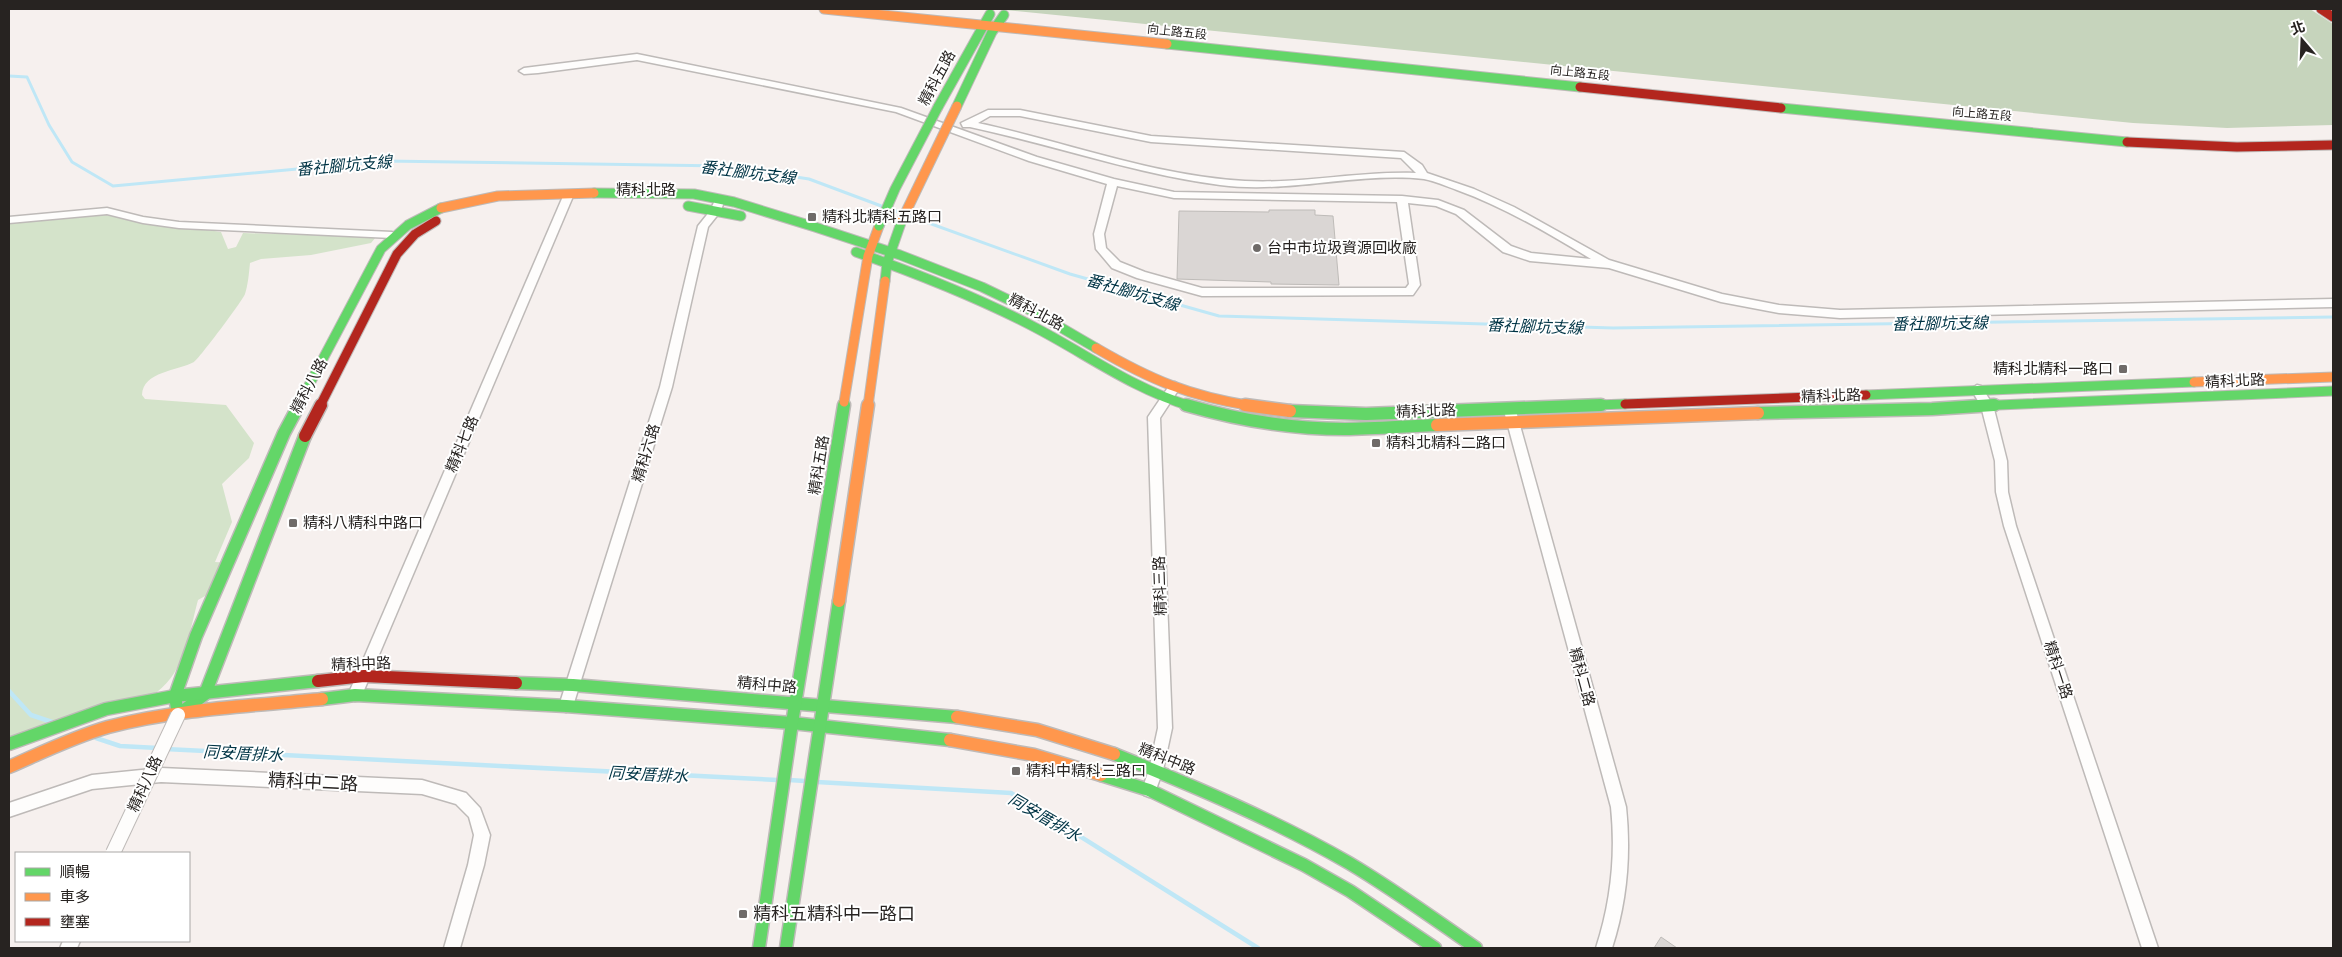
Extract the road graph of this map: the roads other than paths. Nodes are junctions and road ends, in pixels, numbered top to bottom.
1 (824, 9) edge
2 (907, 9) edge
3 (2321, 9) edge
4 (2333, 17) edge
5 (994, 20) junction
6 (524, 71) dead end
7 (966, 123) junction
8 (962, 134) junction
9 (2333, 135) edge
10 (2333, 145) edge
11 (1423, 176) junction
12 (1113, 182) junction
13 (1402, 199) junction
14 (568, 202) junction
15 (612, 205) dead end
16 (718, 206) junction
17 (9, 220) edge
18 (392, 235) junction
19 (871, 245) junction
20 (891, 252) junction
21 (868, 256) junction
22 (887, 263) junction
23 (1610, 264) junction
24 (2333, 303) edge
25 (2333, 377) edge
26 (1175, 386) junction
27 (1977, 389) junction
28 (2333, 391) edge
29 (1166, 397) junction
30 (1987, 406) junction
31 (1511, 415) junction
32 (364, 676) junction
33 (573, 685) junction
34 (205, 694) junction
35 (355, 695) junction
36 (175, 696) junction
37 (796, 702) junction
38 (566, 706) junction
39 (824, 706) junction
40 (178, 715) junction
41 (792, 723) junction
42 (819, 728) junction
43 (9, 744) edge
44 (9, 767) edge
45 (1156, 770) junction
46 (1149, 790) junction
47 (9, 810) edge
48 (113, 852) edge
49 (452, 948) edge
50 (759, 948) edge
51 (786, 948) edge
52 (1435, 948) edge
53 (1476, 948) edge
54 (1604, 948) edge
55 (2150, 948) edge

1 - 5 street, 向上路五段
2 - 5 street, 向上路五段
3 - 4 street
5 - 9 street, 向上路五段
5 - 10 street, 向上路五段
5 - 19 street, 精科五路, bridge
5 - 20 street, 精科五路, bridge
6 - 8 street
7 - 8 street
7 - 11 street
7 - 11 street
8 - 12 street
11 - 23 street
12 - 13 street
12 - 13 street
13 - 23 street
14 - 16 street, 精科北路
14 - 18 street, 精科八路
14 - 32 street, 精科七路
14 - 34 street, 精科八路
15 - 16 street, 精科北路
16 - 19 street, 精科北路
16 - 21 street, 精科北路
16 - 33 street, 精科六路
17 - 18 street
18 - 36 street, 精科八路
19 - 20 street, 精科北路
19 - 21 street, 精科五路
20 - 22 street, 精科五路
20 - 26 street, 精科北路
21 - 22 street, 精科北路
21 - 37 street, 精科五路
22 - 29 street, 精科北路
22 - 39 street, 精科五路
23 - 24 street
25 - 27 street, 精科北路
26 - 29 street, 精科三路
26 - 31 street, 精科北路
27 - 30 street, 精科一路
27 - 31 street, 精科北路
28 - 30 street, 精科北路
29 - 31 street, 精科北路
29 - 45 street, 精科三路
30 - 31 street, 精科北路
30 - 55 street, 精科一路
31 - 54 street, 精科二路
32 - 33 street, 精科中路
32 - 34 street, 精科中路
32 - 35 street, 精科七路
33 - 37 street, 精科中路
33 - 38 street, 精科六路
34 - 36 street, 精科中路
34 - 40 street, 精科八路
35 - 38 street, 精科中路
35 - 40 street, 精科中路
36 - 40 street, 精科八路
36 - 43 street, 精科中路
37 - 39 street, 精科中路
37 - 41 street, 精科五路
38 - 41 street, 精科中路
39 - 42 street, 精科五路
39 - 45 street, 精科中路
40 - 44 street, 精科中路
40 - 48 street, 精科八路, bridge
41 - 42 street, 精科中路
41 - 50 street, 精科五路
42 - 46 street, 精科中路
42 - 51 street, 精科五路
45 - 46 street, 精科三路
45 - 53 street, 精科中路
46 - 52 street, 精科中路
47 - 49 street, 精科中二路

